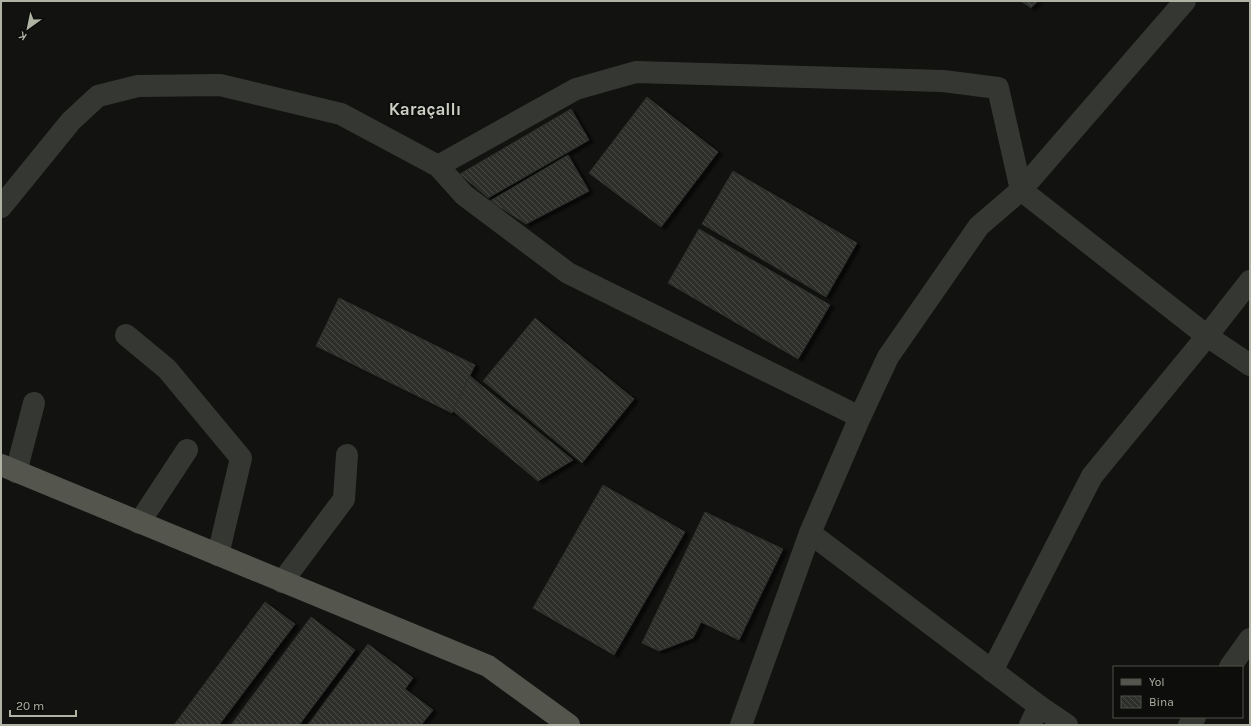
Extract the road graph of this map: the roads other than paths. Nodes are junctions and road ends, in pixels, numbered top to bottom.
1 (1186, 1) edge
2 (438, 166) junction
3 (1021, 190) junction
4 (1, 207) edge
5 (1250, 281) edge
6 (126, 335) dead end
7 (1207, 336) junction
8 (1250, 365) edge
9 (34, 403) dead end
10 (860, 417) junction
11 (187, 450) dead end
12 (347, 455) dead end
13 (9, 468) edge
14 (139, 523) junction
15 (810, 533) junction
16 (218, 555) junction
17 (282, 582) junction
18 (1250, 639) edge
19 (1231, 666) edge
20 (992, 671) junction
21 (1034, 716) edge
22 (569, 725) edge
23 (742, 725) edge
24 (1067, 725) edge

1 - 3 street
2 - 3 street
2 - 4 street
2 - 10 street
3 - 7 street
3 - 10 street
5 - 7 street
6 - 16 street
7 - 8 street
7 - 20 street
9 - 13 street
10 - 15 street
11 - 14 street
12 - 17 street
13 - 14 main road
14 - 16 main road
15 - 20 street
15 - 23 street
16 - 17 main road
17 - 22 main road
18 - 19 street
20 - 21 street
21 - 24 street

